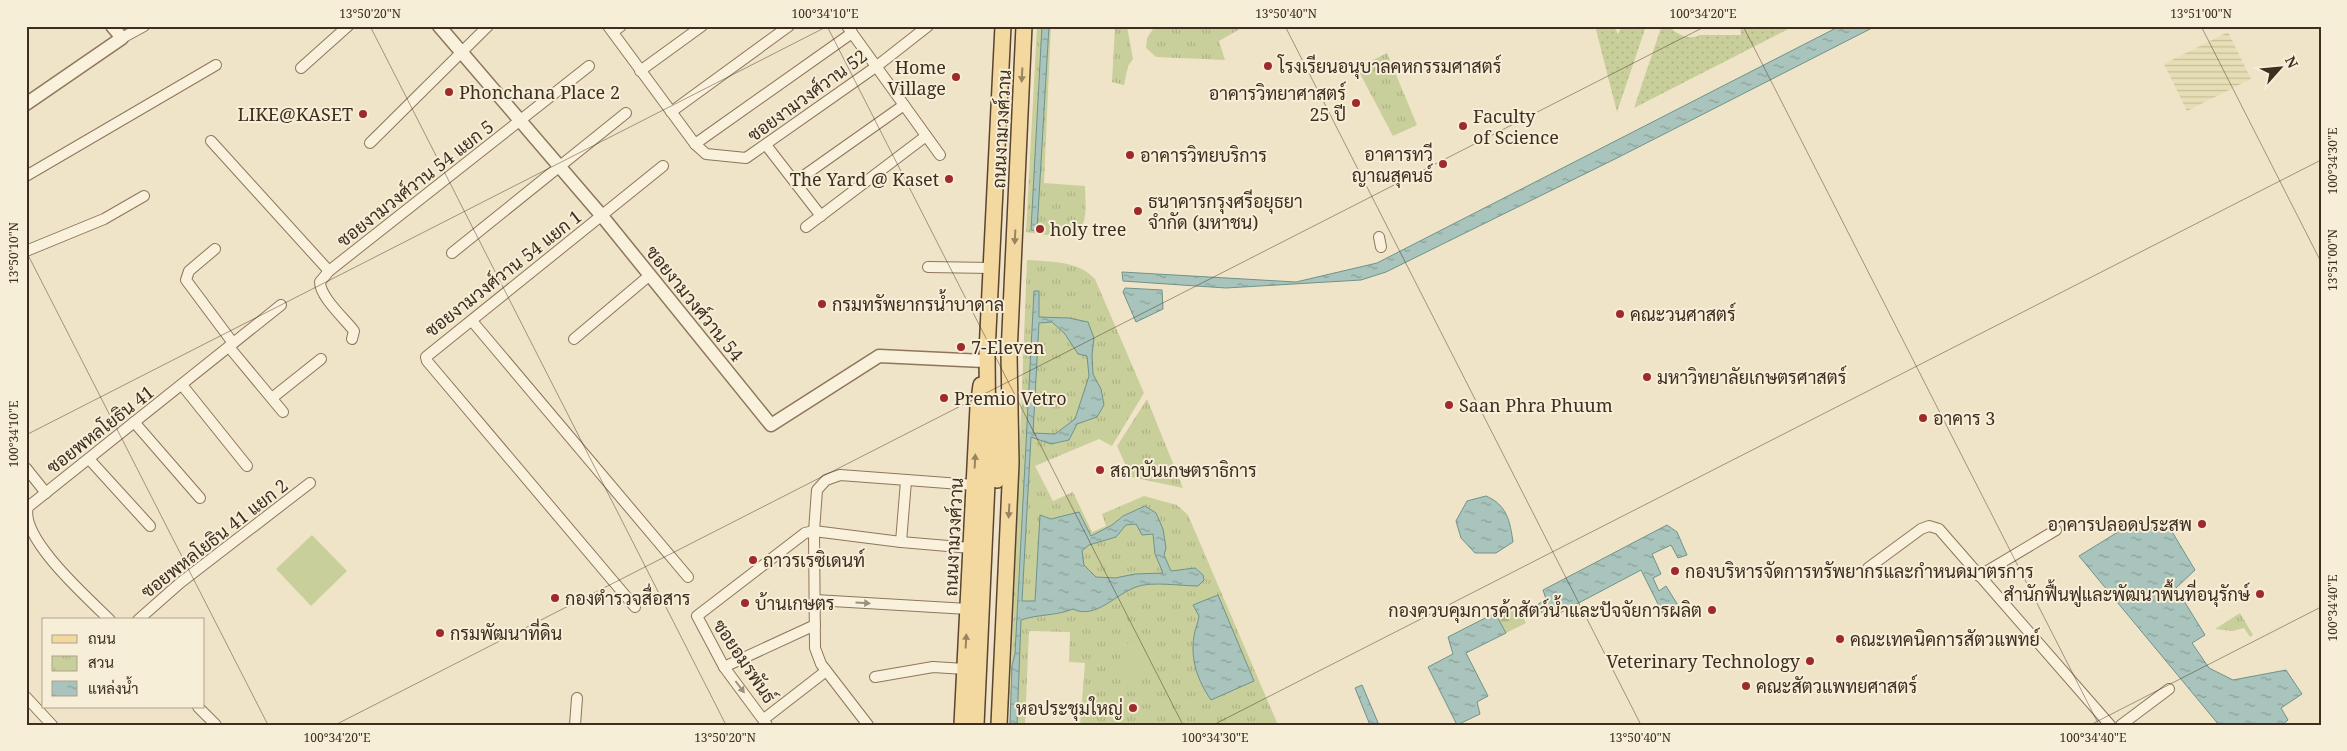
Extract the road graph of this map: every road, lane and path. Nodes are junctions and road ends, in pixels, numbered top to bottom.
1 (112, 26) edge
2 (144, 26) edge
3 (348, 26) edge
4 (439, 26) edge
5 (488, 26) edge
6 (702, 26) edge
7 (789, 26) edge
8 (928, 26) edge
9 (1003, 26) edge
10 (1024, 26) edge
11 (614, 28) edge
12 (849, 30) edge
13 (122, 38) junction
14 (460, 51) junction
15 (216, 66) dead end
16 (589, 66) dead end
17 (877, 66) junction
18 (302, 68) dead end
19 (640, 70) junction
20 (26, 104) edge
21 (904, 105) junction
22 (671, 112) junction
23 (626, 113) dead end
24 (520, 120) junction
25 (926, 136) junction
26 (210, 141) dead end
27 (370, 143) dead end
28 (695, 144) junction
29 (766, 145) junction
30 (940, 155) dead end
31 (663, 166) dead end
32 (559, 168) junction
33 (26, 176) edge
34 (795, 182) junction
35 (144, 196) dead end
36 (602, 216) junction
37 (820, 216) junction
38 (806, 227) dead end
39 (215, 249) dead end
40 (26, 251) edge
41 (452, 253) dead end
42 (928, 267) dead end
43 (991, 268) junction
44 (329, 271) junction
45 (650, 275) junction
46 (281, 305) dead end
47 (472, 321) junction
48 (352, 339) dead end
49 (574, 339) dead end
50 (231, 345) junction
51 (1009, 354) junction
52 (986, 356) junction
53 (321, 360) dead end
54 (182, 385) junction
55 (272, 398) junction
56 (283, 412) dead end
57 (134, 422) junction
58 (89, 458) junction
59 (246, 466) dead end
60 (26, 468) edge
61 (906, 481) junction
62 (310, 483) dead end
63 (974, 485) junction
64 (46, 493) junction
65 (200, 498) dead end
66 (150, 526) dead end
67 (2056, 530) dead end
68 (814, 531) junction
69 (901, 542) junction
70 (971, 548) junction
71 (1868, 568) dead end
72 (1979, 576) junction
73 (688, 578) dead end
74 (815, 600) junction
75 (635, 607) dead end
76 (968, 608) junction
77 (108, 618) edge
78 (140, 618) edge
79 (815, 625) junction
80 (724, 667) junction
81 (965, 669) junction
82 (826, 672) junction
83 (875, 677) dead end
84 (2169, 689) dead end
85 (26, 697) edge
86 (577, 698) dead end
87 (199, 708) edge
88 (766, 722) edge
89 (52, 725) edge
90 (216, 725) edge
91 (575, 725) edge
92 (868, 725) edge
93 (962, 725) edge
94 (976, 725) edge
95 (986, 725) edge
96 (999, 725) edge
97 (2110, 725) edge
98 (2121, 725) edge

1 - 13 street
2 - 13 street
3 - 18 street
4 - 14 street, ซอยงามวงศ์วาน 54
5 - 14 street
6 - 19 street
7 - 22 street
8 - 17 street, ซอยงามวงศ์วาน 52
9 - 43 main road, ถนนงามวงศ์วาน
10 -> 51 main road, ถนนงามวงศ์วาน
11 - 19 street, ซอยงามวงศ์วาน 52
12 - 17 street
12 - 28 street
13 - 20 street
14 - 24 street, ซอยงามวงศ์วาน 54
14 - 27 street
15 - 33 street
16 - 24 street, ซอยงามวงศ์วาน 54 แยก 5
17 - 21 street
17 - 29 street, ซอยงามวงศ์วาน 52
19 - 22 street, ซอยงามวงศ์วาน 52
21 - 25 street
21 - 34 street
22 - 28 street, ซอยงามวงศ์วาน 52
23 - 32 street
24 - 32 street, ซอยงามวงศ์วาน 54
24 - 44 street, ซอยงามวงศ์วาน 54 แยก 5
25 - 30 street
25 - 37 street
26 - 44 street, ซอยงามวงศ์วาน 54 แยก 5
28 - 29 street, ซอยงามวงศ์วาน 52
29 - 34 street
31 - 36 street, ซอยงามวงศ์วาน 54 แยก 1
32 - 36 street, ซอยงามวงศ์วาน 54
32 - 41 street
34 - 37 street
35 - 40 street
36 - 45 street, ซอยงามวงศ์วาน 54
36 - 47 street, ซอยงามวงศ์วาน 54 แยก 1
37 - 38 street
39 - 50 street
42 - 43 street
43 - 52 main road, ถนนงามวงศ์วาน
44 - 48 street, ซอยงามวงศ์วาน 54 แยก 5
45 - 49 street
45 - 52 street, ซอยงามวงศ์วาน 54
46 - 50 street, ซอยพหลโยธิน 41
47 - 73 street
47 - 75 street, ซอยงามวงศ์วาน 54 แยก 1
50 - 54 street, ซอยพหลโยธิน 41
50 - 55 street
51 - 95 main road, ถนนงามวงศ์วาน
51 -> 96 main road, ถนนงามวงศ์วาน
63 -> 52 main road, ถนนงามวงศ์วาน
52 - 94 main road, ถนนงามวงศ์วาน
53 - 55 street
54 - 57 street, ซอยพหลโยธิน 41
54 - 59 street
55 - 56 street
57 - 58 street, ซอยพหลโยธิน 41
57 - 65 street
58 - 64 street, ซอยพหลโยธิน 41
58 - 66 street
60 - 64 street
61 - 63 street
61 - 68 street
61 - 69 street
62 - 78 street, ซอยพหลโยธิน 41 แยก 2
63 - 70 main road, ถนนงามวงศ์วาน
64 - 77 street, ซอยพหลโยธิน 41
67 - 72 street
68 - 69 street
68 - 74 street
68 - 80 street, ซอยอมรพันธ์
69 - 70 street
70 - 76 main road, ถนนงามวงศ์วาน
71 - 72 street
72 - 97 street
74 -> 76 street
74 - 79 street
81 -> 76 main road, ถนนงามวงศ์วาน
79 - 80 street
79 - 82 street
80 -> 88 street, ซอยอมรพันธ์
81 - 83 street
81 - 93 main road, ถนนงามวงศ์วาน
82 - 88 street
82 - 92 street
84 - 98 street
85 - 89 street
86 - 91 street
87 - 90 street

